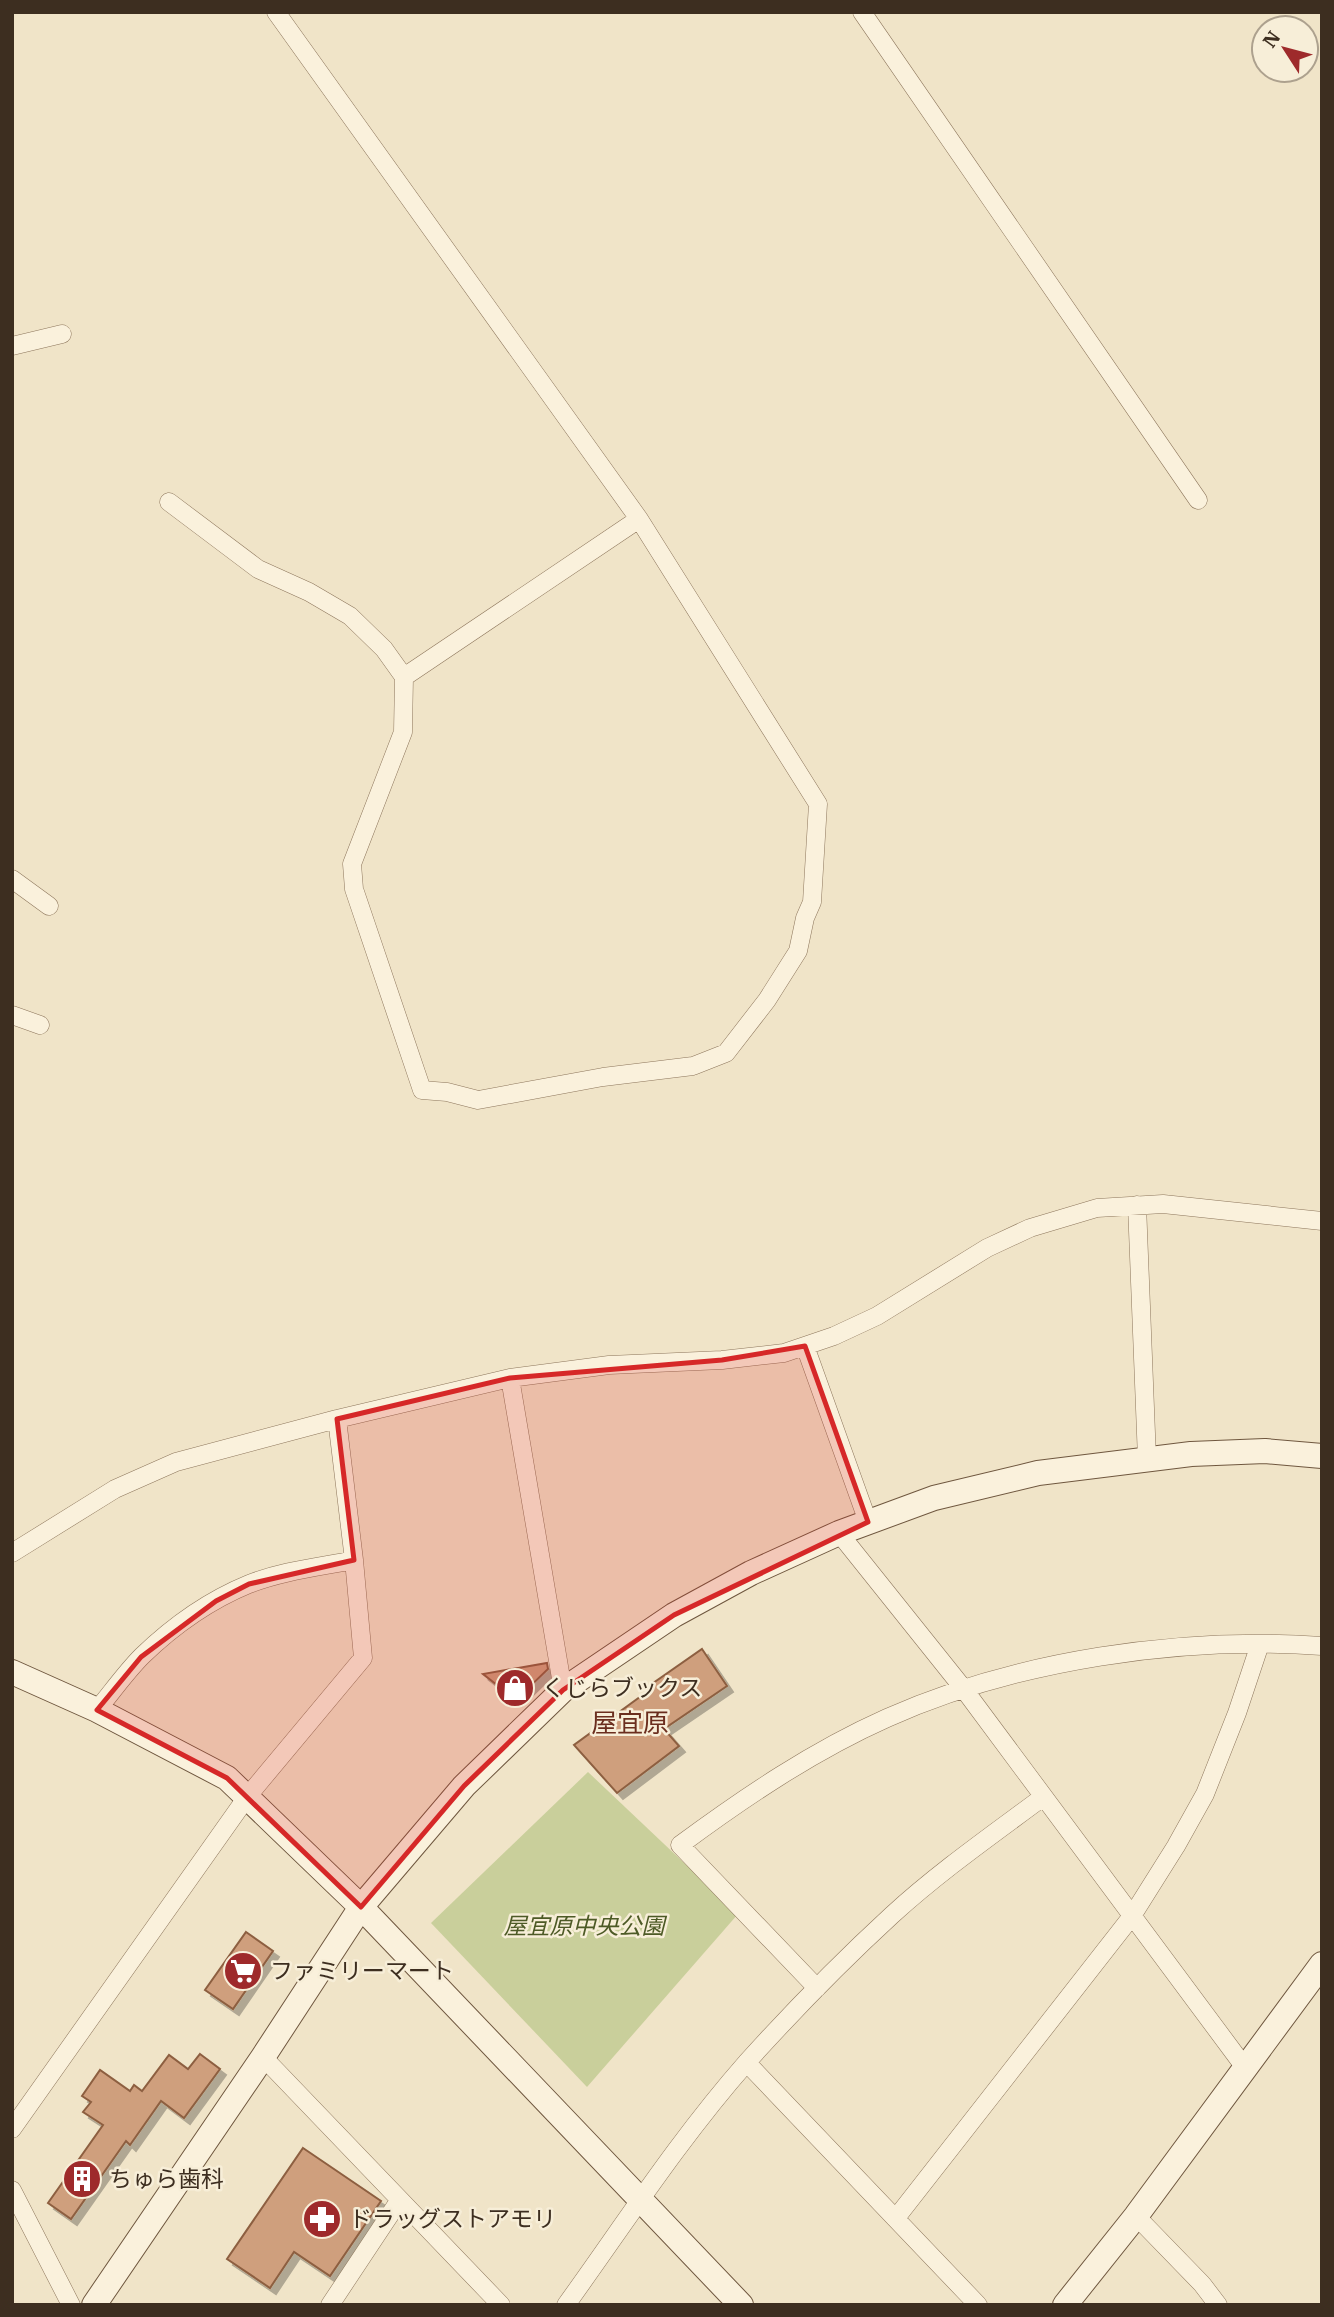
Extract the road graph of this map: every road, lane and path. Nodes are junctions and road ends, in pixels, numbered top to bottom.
1 (276, 12) edge
2 (862, 12) edge
3 (62, 334) dead end
4 (12, 346) edge
5 (1198, 500) dead end
6 (169, 502) dead end
7 (639, 519) junction
8 (404, 677) junction
9 (12, 879) edge
10 (49, 906) dead end
11 (12, 1015) edge
12 (40, 1025) dead end
13 (1138, 1205) junction
14 (1322, 1221) edge
15 (805, 1346) junction
16 (510, 1378) junction
17 (337, 1419) junction
18 (1322, 1456) edge
19 (1147, 1459) junction
20 (868, 1522) junction
21 (839, 1533) junction
22 (12, 1553) edge
23 (354, 1560) junction
24 (1260, 1644) junction
25 (1322, 1646) edge
26 (12, 1672) edge
27 (963, 1688) junction
28 (563, 1690) junction
29 (97, 1710) junction
30 (247, 1797) junction
31 (1043, 1797) junction
32 (361, 1907) junction
33 (1132, 1916) junction
34 (1322, 1964) edge
35 (817, 1988) junction
36 (263, 2057) junction
37 (747, 2063) junction
38 (1246, 2069) junction
39 (12, 2129) edge
40 (12, 2190) edge
41 (399, 2201) junction
42 (640, 2201) junction
43 (1136, 2216) junction
44 (896, 2218) junction
45 (71, 2305) edge
46 (93, 2305) edge
47 (330, 2305) edge
48 (501, 2305) edge
49 (566, 2305) edge
50 (741, 2305) edge
51 (978, 2305) edge
52 (1065, 2305) edge
53 (1218, 2305) edge

1 - 7 street
2 - 5 street
3 - 4 street
6 - 8 street
7 - 8 street
7 - 8 street
9 - 10 street
11 - 12 street
13 - 14 street
13 - 15 street
13 - 19 street
15 - 16 street
15 - 20 street
16 - 17 street
16 - 28 street
17 - 22 street
17 - 23 street
18 - 19 street
19 - 20 street
20 - 21 street
21 - 27 street
21 - 28 street
23 - 29 street
23 - 30 street
24 - 25 street
24 - 27 street
24 - 33 street
26 - 29 street
27 - 31 street
27 - 35 street
28 - 32 street
29 - 30 street
30 - 32 street
30 - 39 street
31 - 33 street
31 - 35 street
32 - 36 street
32 - 42 street
33 - 38 street
33 - 44 street
34 - 38 street
35 - 37 street
36 - 41 street
36 - 46 street
37 - 42 street
37 - 44 street
38 - 43 street
40 - 45 street
41 - 47 street
41 - 48 street
42 - 49 street
42 - 50 street
43 - 52 street
43 - 53 street
44 - 51 street

